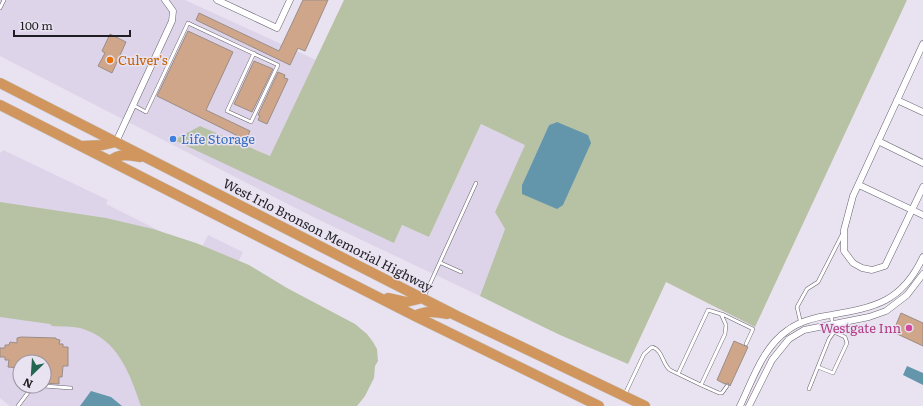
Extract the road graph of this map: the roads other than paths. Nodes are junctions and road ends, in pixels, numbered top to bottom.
1 (4, 0) edge
2 (165, 0) edge
3 (217, 0) edge
4 (290, 0) edge
5 (0, 8) edge
6 (923, 44) edge
7 (254, 53) junction
8 (917, 58) junction
9 (923, 61) edge
10 (0, 83) edge
11 (897, 100) junction
12 (0, 105) edge
13 (133, 106) junction
14 (923, 112) edge
15 (878, 141) junction
16 (116, 142) junction
17 (80, 146) junction
18 (148, 158) junction
19 (110, 161) junction
20 (923, 163) edge
21 (476, 183) dead end
22 (859, 185) junction
23 (923, 187) edge
24 (912, 210) junction
25 (923, 215) edge
26 (844, 232) junction
27 (923, 257) edge
28 (440, 263) junction
29 (461, 272) dead end
30 (923, 274) edge
31 (375, 295) junction
32 (423, 298) junction
33 (721, 314) junction
34 (830, 315) junction
35 (415, 316) junction
36 (457, 316) junction
37 (801, 324) junction
38 (832, 324) junction
39 (804, 330) junction
40 (834, 332) junction
41 (746, 344) dead end
42 (818, 368) junction
43 (678, 374) junction
44 (701, 385) junction
45 (727, 386) dead end
46 (52, 387) edge
47 (71, 388) dead end
48 (808, 389) dead end
49 (27, 394) edge
50 (624, 396) junction
51 (18, 406) edge
52 (599, 406) edge
53 (645, 406) edge
54 (740, 406) edge
55 (749, 406) edge

1 - 5 lane
2 - 13 street
3 - 4 street
6 - 8 street
7 - 7 lane
7 - 13 lane
8 - 9 street
8 - 11 street
10 - 16 highway, West Irlo Bronson Memorial Highway
11 - 14 street
11 - 15 street
12 - 17 highway
13 - 16 street
15 - 20 street
15 - 22 street
16 - 17 highway
16 - 18 highway, West Irlo Bronson Memorial Highway
17 - 19 highway
18 - 19 highway
18 - 32 highway, West Irlo Bronson Memorial Highway
19 - 31 highway
21 - 28 lane
22 - 24 street
22 - 26 street
23 - 24 street
24 - 25 street
24 - 26 street
26 - 37 lane
27 - 34 street
28 - 29 lane
28 - 32 lane
30 - 38 street
31 - 32 highway
31 - 35 highway
32 - 36 highway, West Irlo Bronson Memorial Highway
33 - 41 lane
33 - 43 lane
33 - 44 lane
34 - 37 street
34 - 38 lane
35 - 36 highway
35 - 52 highway
36 - 50 highway, West Irlo Bronson Memorial Highway
37 - 39 street
37 - 54 street
38 - 39 street
38 - 40 lane
39 - 55 street
40 - 42 lane
40 - 42 lane
42 - 48 lane
43 - 44 lane
43 - 50 lane
44 - 45 lane
46 - 47 lane
49 - 51 lane
50 - 53 highway, West Irlo Bronson Memorial Highway

